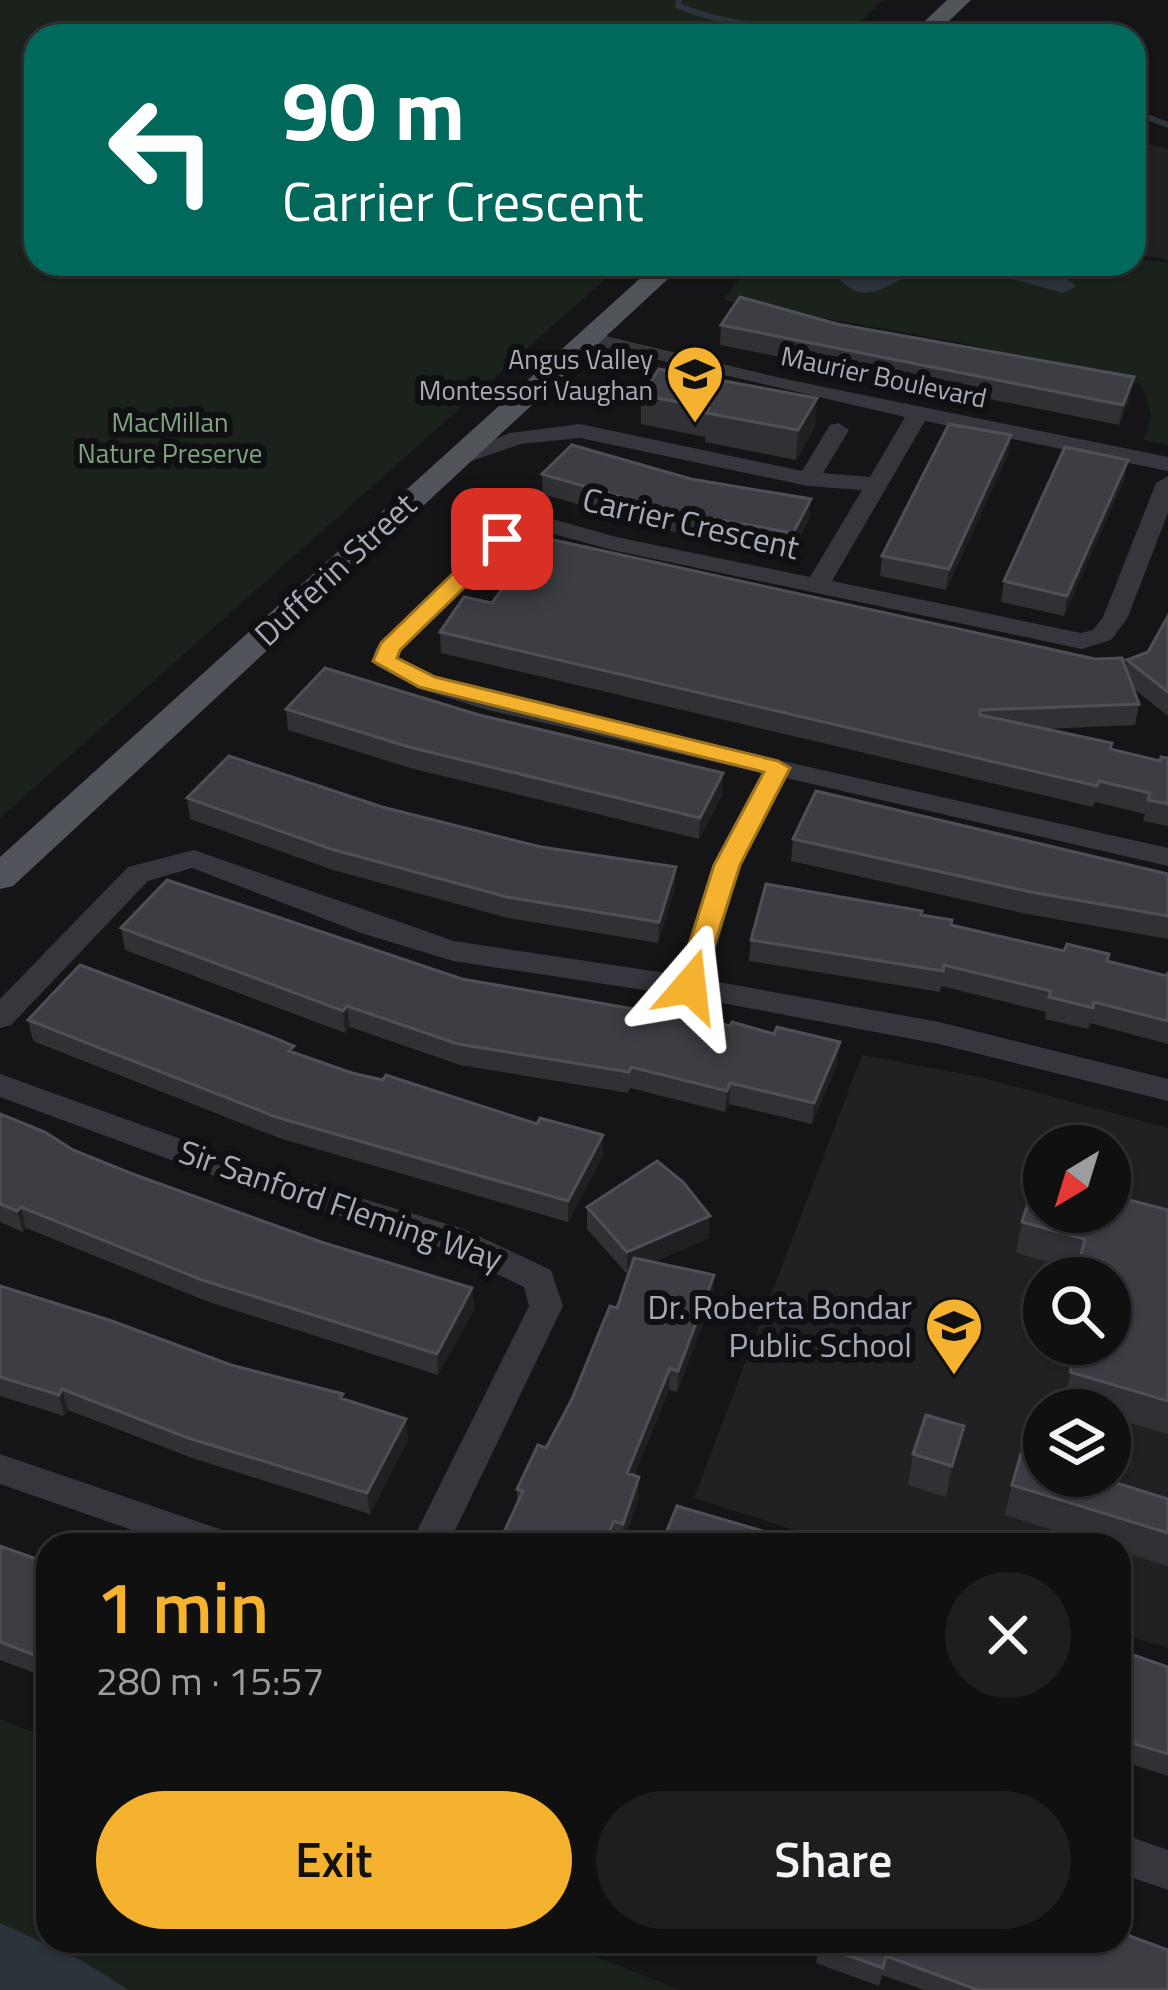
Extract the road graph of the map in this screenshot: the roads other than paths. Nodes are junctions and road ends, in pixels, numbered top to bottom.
1 (960, 0) edge
2 (933, 24) edge
3 (658, 276) edge
4 (589, 338) junction
5 (917, 415) junction
6 (838, 430) dead end
7 (454, 460) junction
8 (1168, 464) edge
9 (808, 479) junction
10 (1168, 483) edge
11 (877, 484) junction
12 (817, 586) junction
13 (778, 768) junction
14 (1168, 857) edge
15 (0, 877) edge
16 (690, 986) junction
17 (0, 1017) edge
18 (0, 1085) edge
19 (1168, 1090) edge
20 (0, 1468) edge
21 (187, 1533) edge
22 (435, 1533) edge
23 (1131, 1857) edge
24 (1168, 1870) edge

1 - 2 main road
3 - 4 main road, Dufferin Street
4 - 5 street, Maurier Boulevard
4 - 7 main road, Dufferin Street
5 - 8 street, Maurier Boulevard
5 - 11 street
6 - 9 street
7 - 9 street
7 - 15 main road, Dufferin Street
9 - 11 street
10 - 12 street, Carrier Crescent
11 - 12 street
12 - 13 street, Carrier Crescent
13 - 14 street, Carrier Crescent
13 - 16 street
16 - 17 street
16 - 19 street
18 - 22 street, Sir Sanford Fleming Way
20 - 21 street
23 - 24 street

